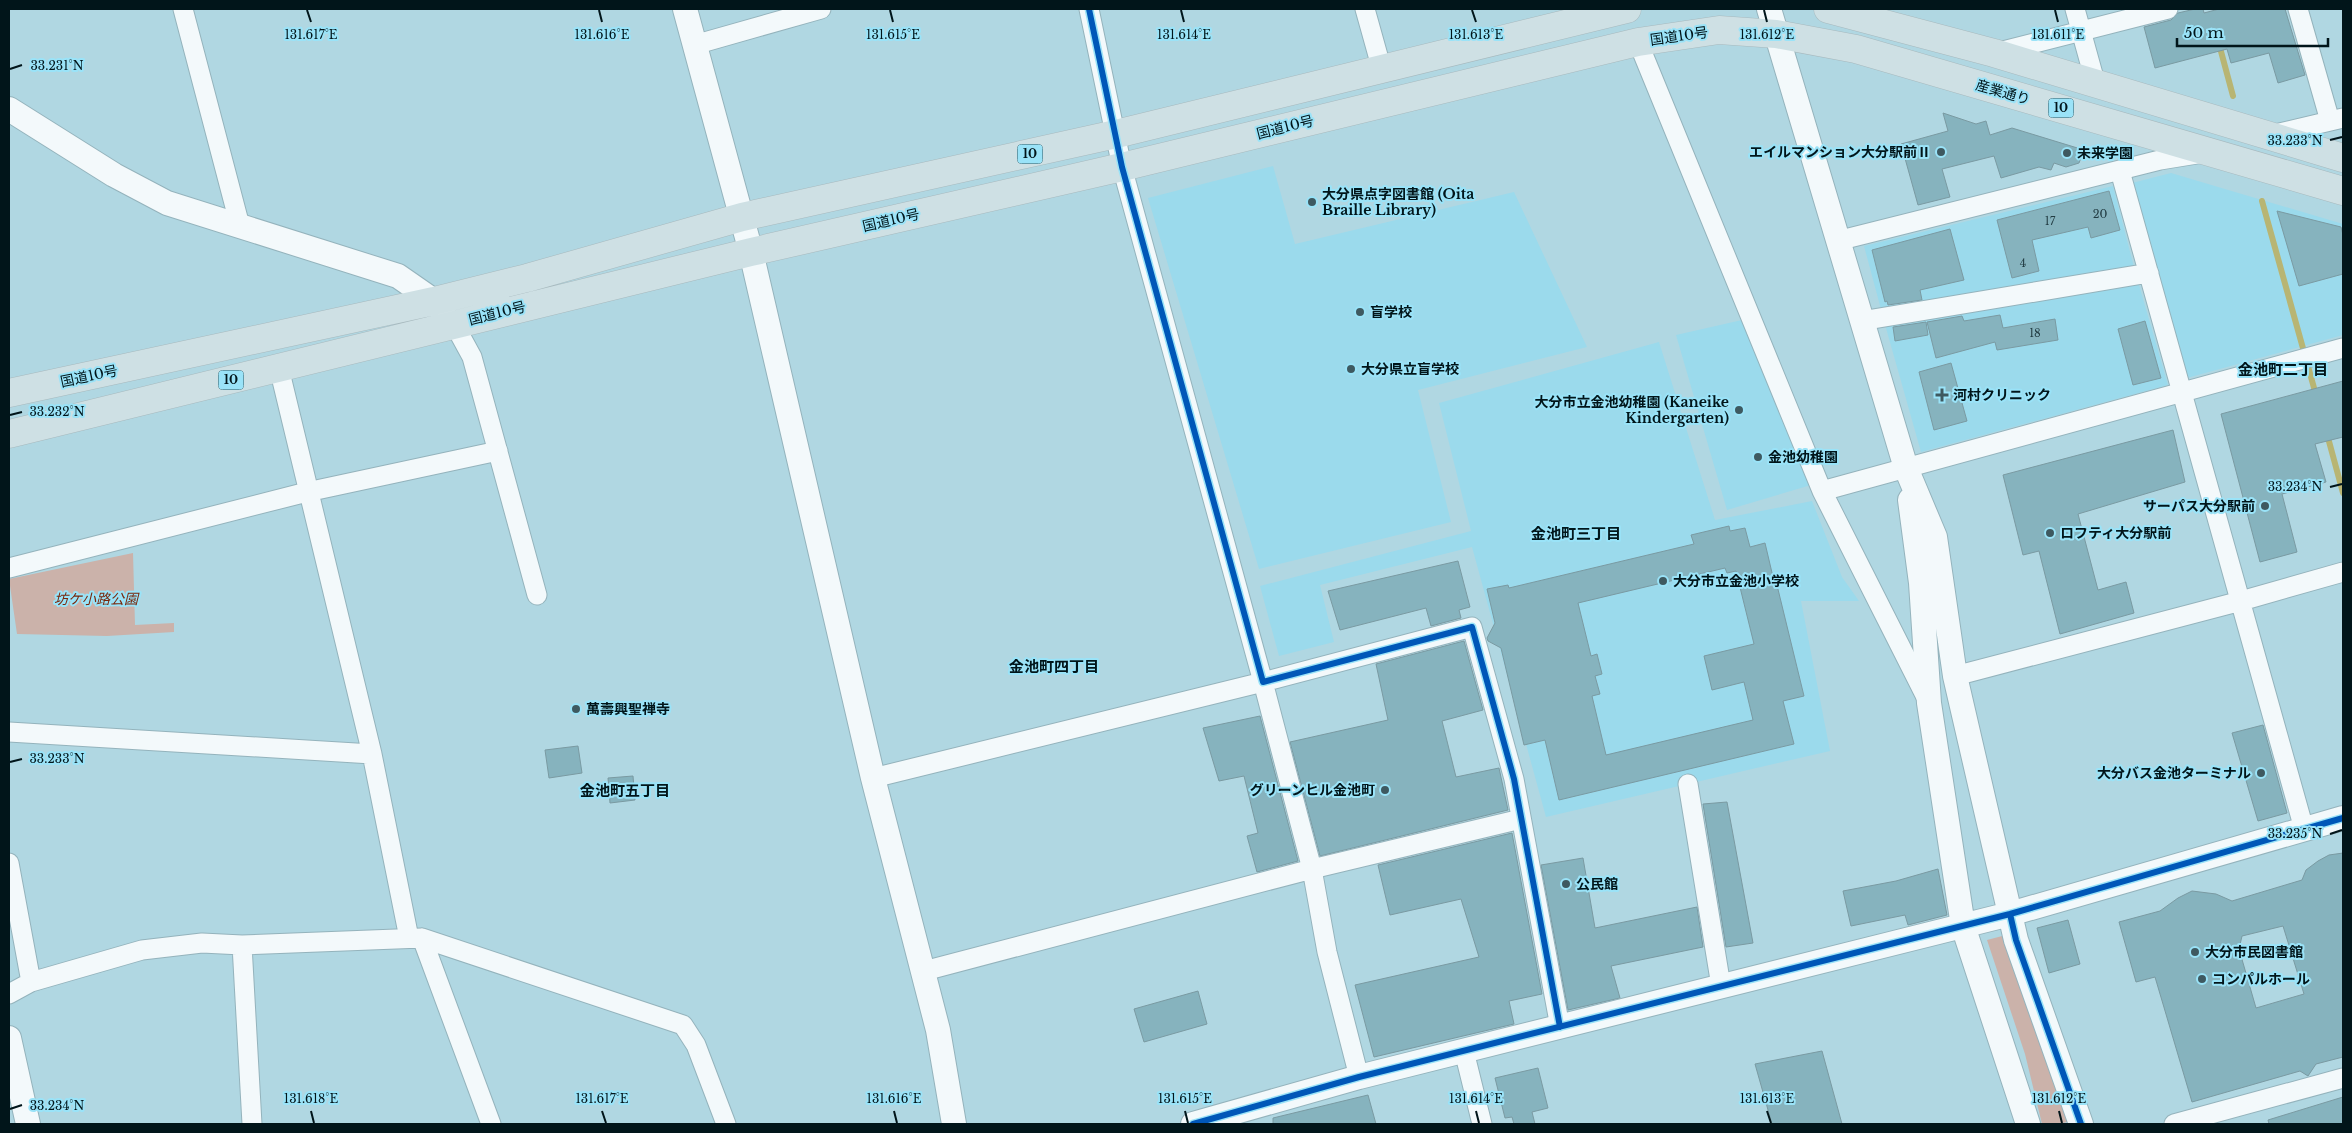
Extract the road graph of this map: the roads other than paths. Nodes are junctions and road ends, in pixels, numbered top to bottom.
1 (183, 9) edge
2 (685, 9) edge
3 (822, 9) edge
4 (1089, 9) edge
5 (1365, 9) edge
6 (1626, 9) edge
7 (1828, 9) edge
8 (2075, 9) edge
9 (2168, 9) edge
10 (2298, 9) edge
11 (1773, 22) edge
12 (2081, 30) junction
13 (1638, 42) junction
14 (694, 45) junction
15 (1994, 54) junction
16 (1382, 70) junction
17 (2096, 85) junction
18 (9, 109) edge
19 (2337, 119) edge
20 (1116, 134) junction
21 (2269, 135) junction
22 (2209, 152) junction
23 (2343, 158) edge
24 (1122, 167) junction
25 (2120, 171) junction
26 (2343, 191) edge
27 (742, 217) junction
28 (240, 226) junction
29 (1837, 241) junction
30 (751, 252) junction
31 (2149, 274) junction
32 (434, 301) junction
33 (1861, 321) junction
34 (454, 324) junction
35 (2343, 348) edge
36 (279, 368) junction
37 (2182, 392) junction
38 (9, 393) edge
39 (9, 434) edge
40 (498, 451) junction
41 (1906, 468) junction
42 (1822, 491) junction
43 (307, 492) junction
44 (9, 568) edge
45 (2343, 572) edge
46 (536, 594) dead end
47 (2241, 601) junction
48 (1955, 676) junction
49 (1263, 682) junction
50 (1929, 703) junction
51 (9, 732) edge
52 (372, 754) junction
53 (873, 778) junction
54 (1688, 784) dead end
55 (2343, 818) edge
56 (1521, 819) junction
57 (2304, 829) junction
58 (9, 863) edge
59 (1312, 869) junction
60 (2010, 914) junction
61 (1962, 926) junction
62 (416, 938) junction
63 (242, 946) junction
64 (924, 972) junction
65 (31, 982) junction
66 (1721, 986) junction
67 (9, 994) edge
68 (1560, 1027) junction
69 (9, 1038) edge
70 (1464, 1051) junction
71 (1359, 1077) junction
72 (2343, 1078) edge
73 (28, 1124) edge
74 (252, 1124) edge
75 (491, 1124) edge
76 (726, 1124) edge
77 (954, 1124) edge
78 (1193, 1124) edge
79 (1482, 1124) edge
80 (2028, 1124) edge
81 (2081, 1124) edge
82 (2174, 1124) edge

1 - 28 street
2 - 14 street
3 - 14 street
4 - 20 street
5 - 16 street
6 - 16 highway, 国道10号 / 10
7 - 15 highway, 10
8 - 12 street
9 - 12 street
10 - 19 street
11 - 13 highway, 国道10号 / 10
11 - 22 highway, 産業通り / 10
11 - 29 street
12 - 15 street
12 - 17 street
13 - 24 highway, 国道10号 / 10
13 - 42 street
14 - 27 street
15 - 17 highway, 10
16 - 20 highway, 国道10号 / 10
17 - 21 highway, 10
18 - 28 street
19 - 21 street
20 - 24 street
20 - 27 highway, 国道10号 / 10
21 - 23 highway, 10
22 - 25 street
22 - 26 highway, 産業通り / 10
24 - 30 highway, 国道10号 / 10
24 - 49 street
25 - 29 street
25 - 31 street
27 - 30 street
27 - 32 highway, 国道10号 / 10
28 - 32 street
29 - 33 street
30 - 34 highway, 国道10号 / 10
30 - 53 street
31 - 33 street
31 - 37 street
32 - 34 street
32 - 38 highway, 国道10号 / 10
33 - 41 street
34 - 36 highway, 国道10号 / 10
34 - 40 street
35 - 37 street
36 - 39 highway, 国道10号 / 10
36 - 43 street
37 - 41 street
37 - 47 street
40 - 43 street
40 - 46 street
41 - 42 street
41 - 48 street
41 - 50 street
42 - 50 street
43 - 44 street
43 - 52 street
45 - 47 street
47 - 48 street
47 - 57 street
48 - 60 street
49 - 53 street
49 - 56 street
49 - 59 street
50 - 61 street
51 - 52 street
52 - 62 street
53 - 64 street
54 - 66 street
55 - 57 street
56 - 59 street
56 - 68 street
57 - 60 street
58 - 65 street
59 - 64 street
59 - 71 street
60 - 61 street
60 - 81 street
61 - 66 street
61 - 80 street
62 - 63 street
62 - 75 street
62 - 76 street
63 - 65 street
63 - 74 street
64 - 77 street
65 - 67 street
66 - 68 street
68 - 70 street
69 - 73 street
70 - 71 street
70 - 79 street
71 - 78 street
72 - 82 street

